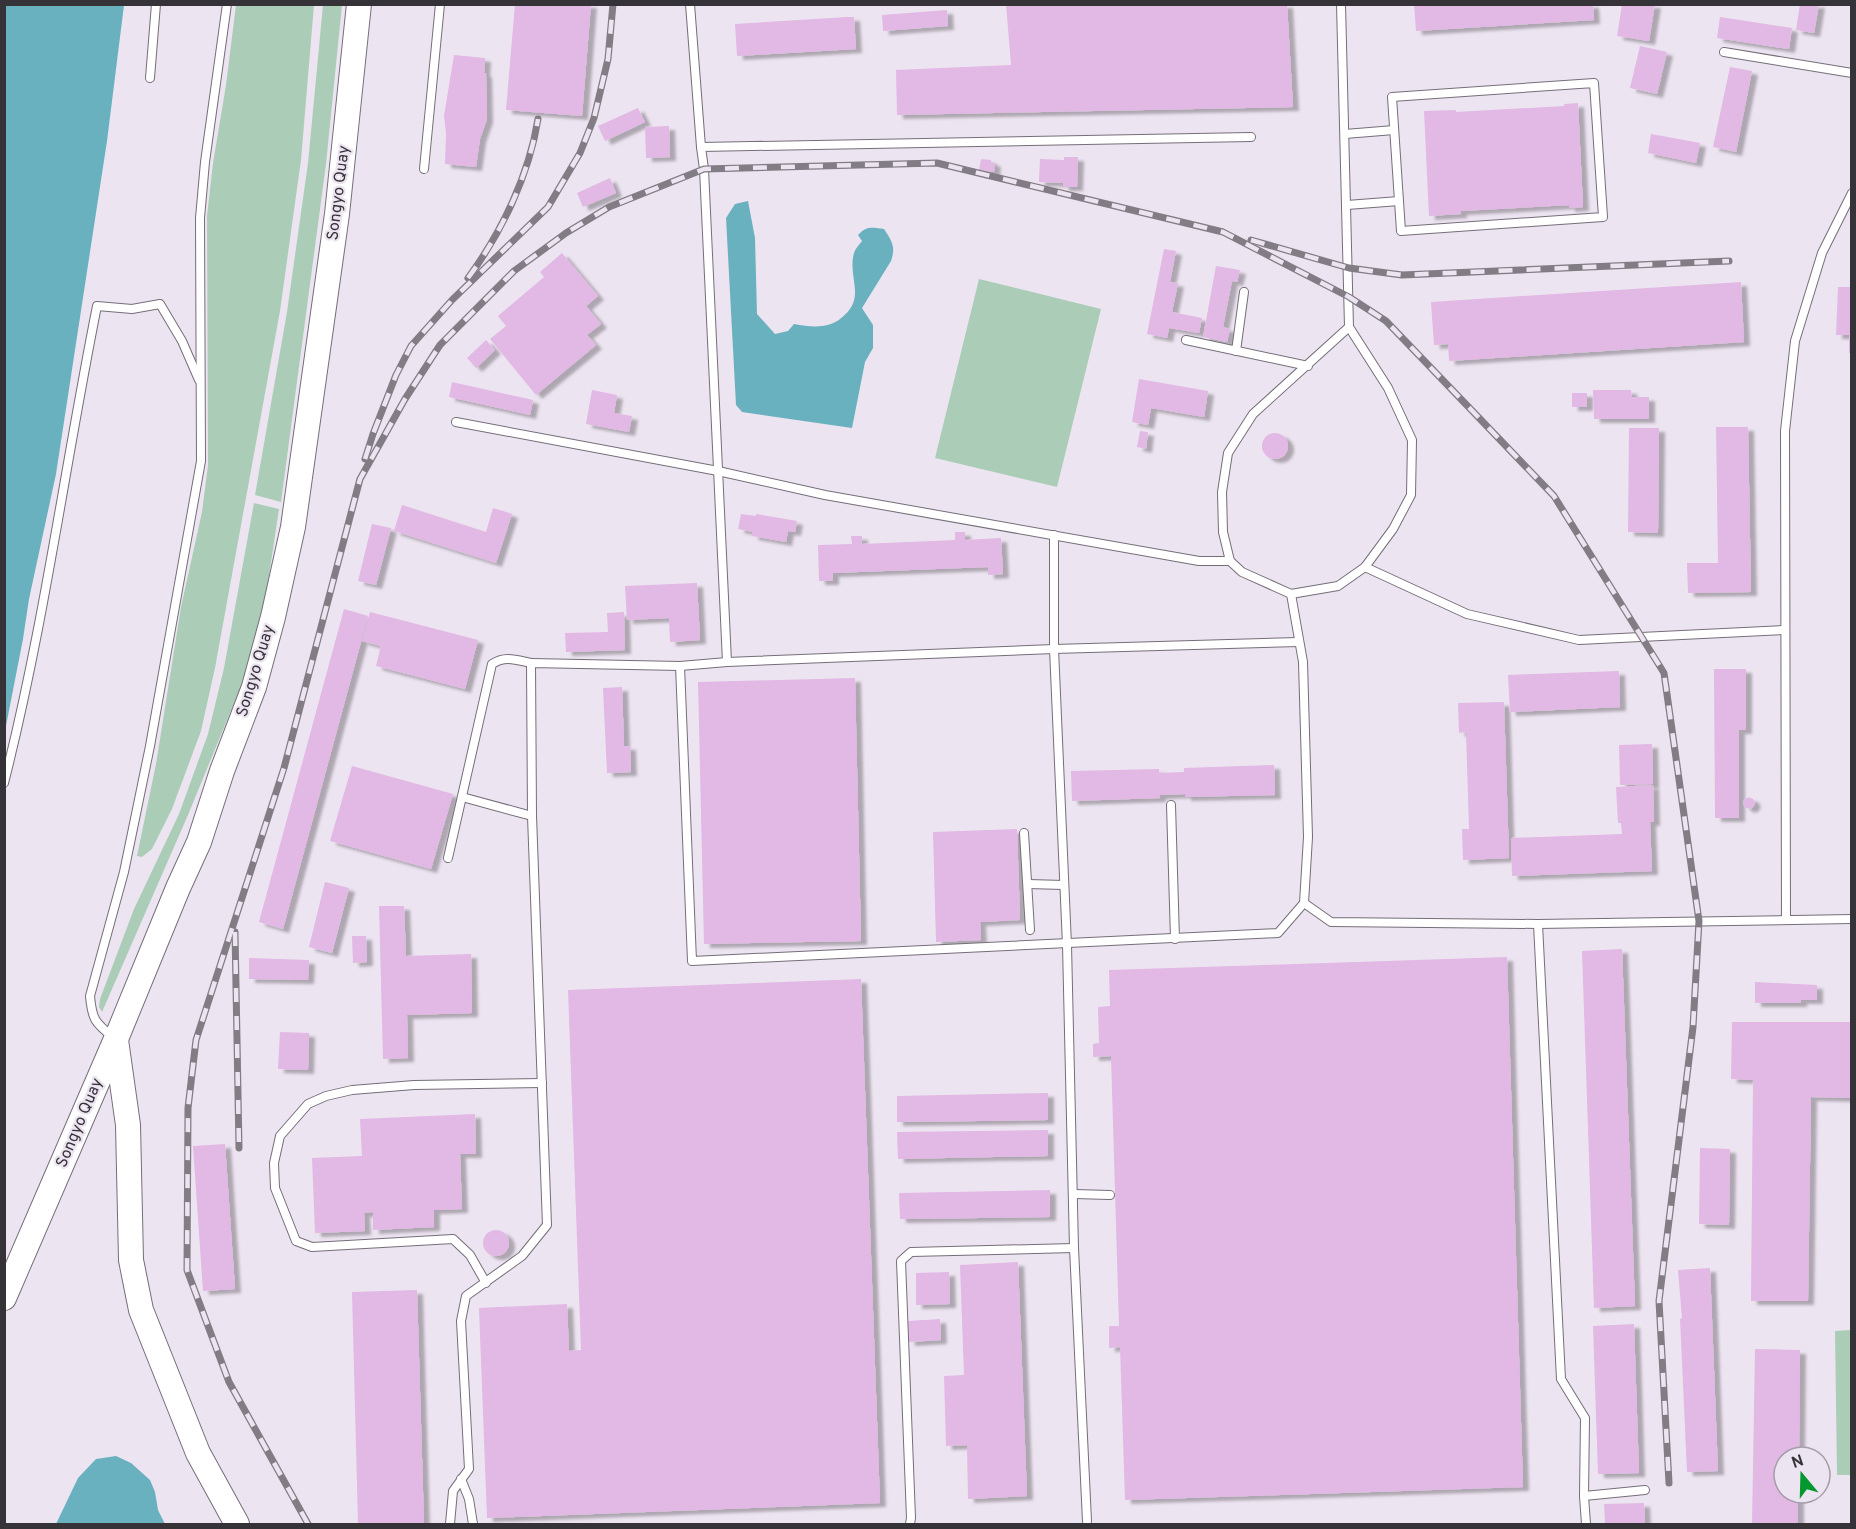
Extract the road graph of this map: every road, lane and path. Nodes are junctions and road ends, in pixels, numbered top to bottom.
1 (156, 4) edge
2 (227, 4) edge
3 (359, 4) edge
4 (440, 4) edge
5 (690, 4) edge
6 (1341, 4) edge
7 (1724, 52) dead end
8 (1851, 73) edge
9 (150, 78) dead end
10 (1395, 130) junction
11 (1345, 134) junction
12 (1251, 137) dead end
13 (701, 147) junction
14 (424, 169) dead end
15 (1851, 193) edge
16 (1399, 201) junction
17 (1347, 205) junction
18 (1244, 292) dead end
19 (1349, 327) junction
20 (1186, 340) dead end
21 (1236, 351) junction
22 (1308, 366) junction
23 (202, 385) junction
24 (456, 422) dead end
25 (718, 471) junction
26 (1054, 536) junction
27 (1230, 561) junction
28 (1365, 567) junction
29 (1291, 594) junction
30 (1784, 630) junction
31 (1299, 642) junction
32 (1054, 649) junction
33 (727, 662) junction
34 (531, 663) junction
35 (680, 666) junction
36 (4, 783) edge
37 (462, 797) junction
38 (1171, 805) dead end
39 (532, 816) junction
40 (1024, 833) dead end
41 (448, 858) dead end
42 (1028, 884) junction
43 (1064, 885) junction
44 (1304, 903) junction
45 (1786, 920) junction
46 (1851, 920) edge
47 (1538, 924) junction
48 (1030, 930) dead end
49 (1175, 939) junction
50 (1066, 945) junction
51 (116, 1039) junction
52 (542, 1083) junction
53 (1074, 1194) junction
54 (1110, 1195) dead end
55 (1074, 1248) junction
56 (486, 1283) junction
57 (4, 1298) edge
58 (461, 1479) junction
59 (1645, 1490) dead end
60 (1584, 1496) junction
61 (1087, 1521) dead end
62 (230, 1522) edge
63 (450, 1524) edge
64 (473, 1524) edge
65 (910, 1524) edge
66 (1586, 1524) edge

1 - 9 lane
2 - 23 lane
3 - 51 main road, Songyo Quay
4 - 14 lane
5 - 13 lane
6 - 11 lane
7 - 8 lane
10 - 11 lane
10 - 16 lane
10 - 16 lane
11 - 17 lane
12 - 13 lane
13 - 25 lane
15 - 30 lane
16 - 17 lane
17 - 19 lane
18 - 21 lane
19 - 22 lane
19 - 28 lane
20 - 21 lane
21 - 22 lane
22 - 27 lane
23 - 36 lane
23 - 51 lane
24 - 25 lane
25 - 26 lane
25 - 33 lane
26 - 27 lane
26 - 32 lane
27 - 29 lane
28 - 29 lane
28 - 30 lane
29 - 31 lane
30 - 45 lane
31 - 32 lane
31 - 44 lane
32 - 33 lane
32 - 43 lane
33 - 35 lane
34 - 35 lane
34 - 37 lane
34 - 39 lane
35 - 50 lane
37 - 39 lane
37 - 41 lane
38 - 49 lane
39 - 52 lane
40 - 42 lane
42 - 43 lane
42 - 48 lane
43 - 50 lane
44 - 47 lane
44 - 49 lane
45 - 46 lane
45 - 47 lane
47 - 60 lane
49 - 50 lane
50 - 53 lane
51 - 57 main road, Songyo Quay
51 - 62 main road
52 - 56 lane
52 - 56 lane
53 - 54 lane
53 - 55 lane
55 - 61 lane
55 - 65 lane
56 - 58 lane
58 - 63 lane
58 - 64 lane
59 - 60 lane
60 - 66 lane

